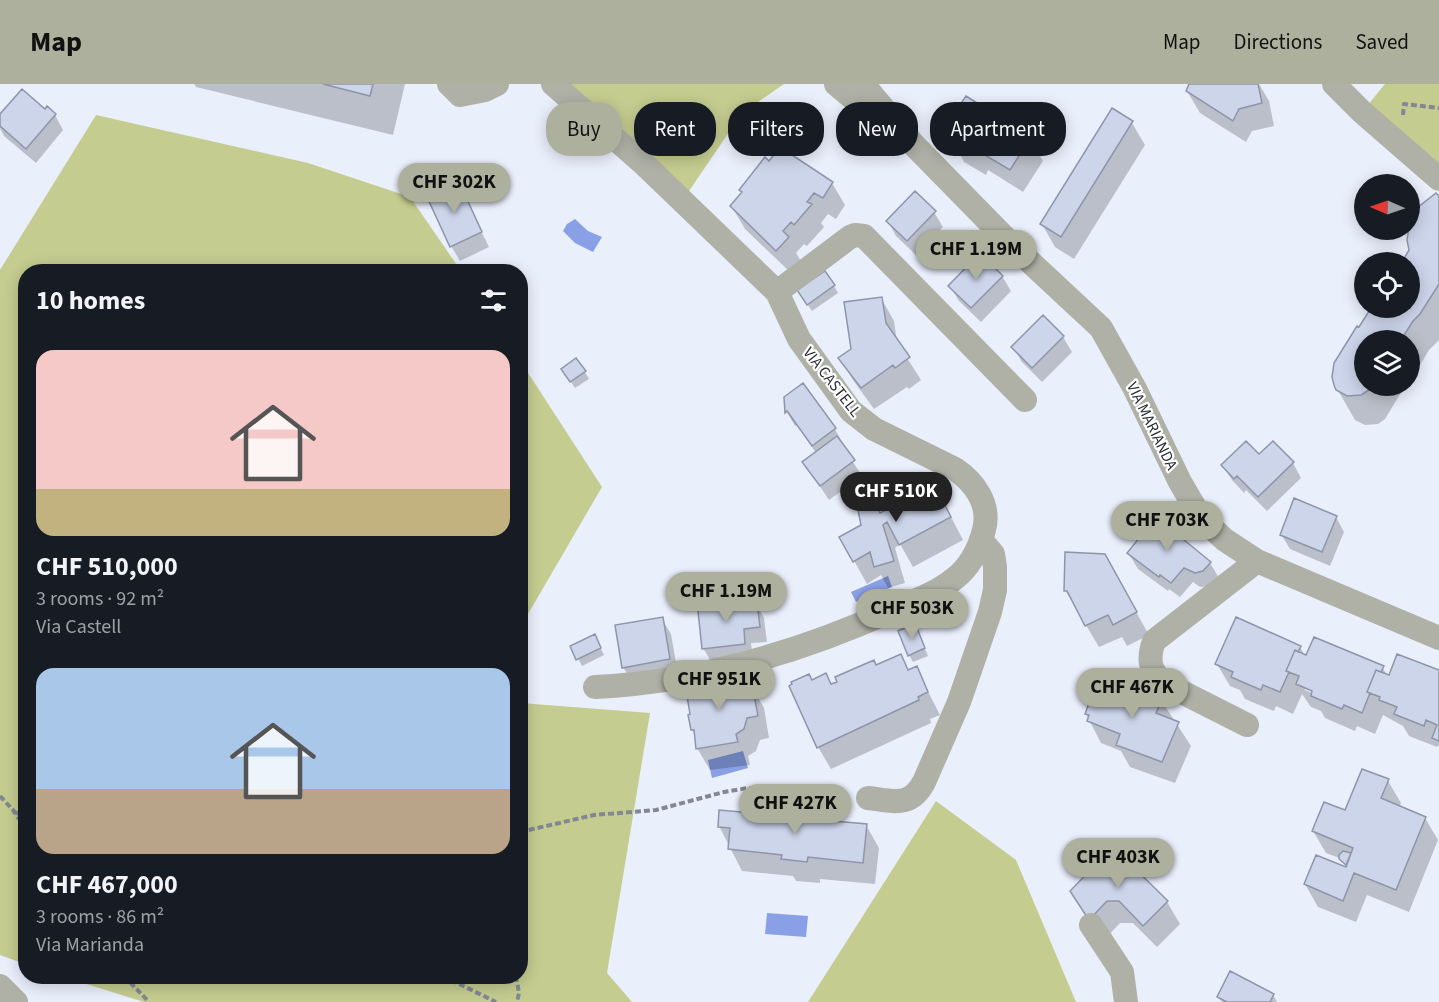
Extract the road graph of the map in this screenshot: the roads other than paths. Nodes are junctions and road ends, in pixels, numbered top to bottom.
1 (449, 84) edge
2 (497, 84) edge
3 (553, 84) edge
4 (836, 84) edge
5 (863, 84) edge
6 (1334, 84) edge
7 (857, 102) edge
8 (878, 102) edge
9 (918, 149) edge
10 (1439, 179) edge
11 (777, 292) junction
12 (1025, 400) dead end
13 (981, 540) junction
14 (1257, 561) junction
15 (1439, 638) edge
16 (596, 687) dead end
17 (1247, 725) dead end
18 (868, 798) road end
19 (1091, 925) dead end
20 (0, 986) edge
21 (15, 1002) edge
22 (1126, 1002) edge

1 - 2 street
3 - 11 street, VIA CASTELL
4 - 7 street
5 - 8 street
6 - 10 street
9 - 14 street, VIA MARIANDA
11 - 12 street
11 - 13 street, VIA CASTELL
13 - 16 street, VIA CASTELL
13 - 18 street
14 - 15 street, VIA MARIANDA
14 - 17 street
19 - 22 street
20 - 21 street

